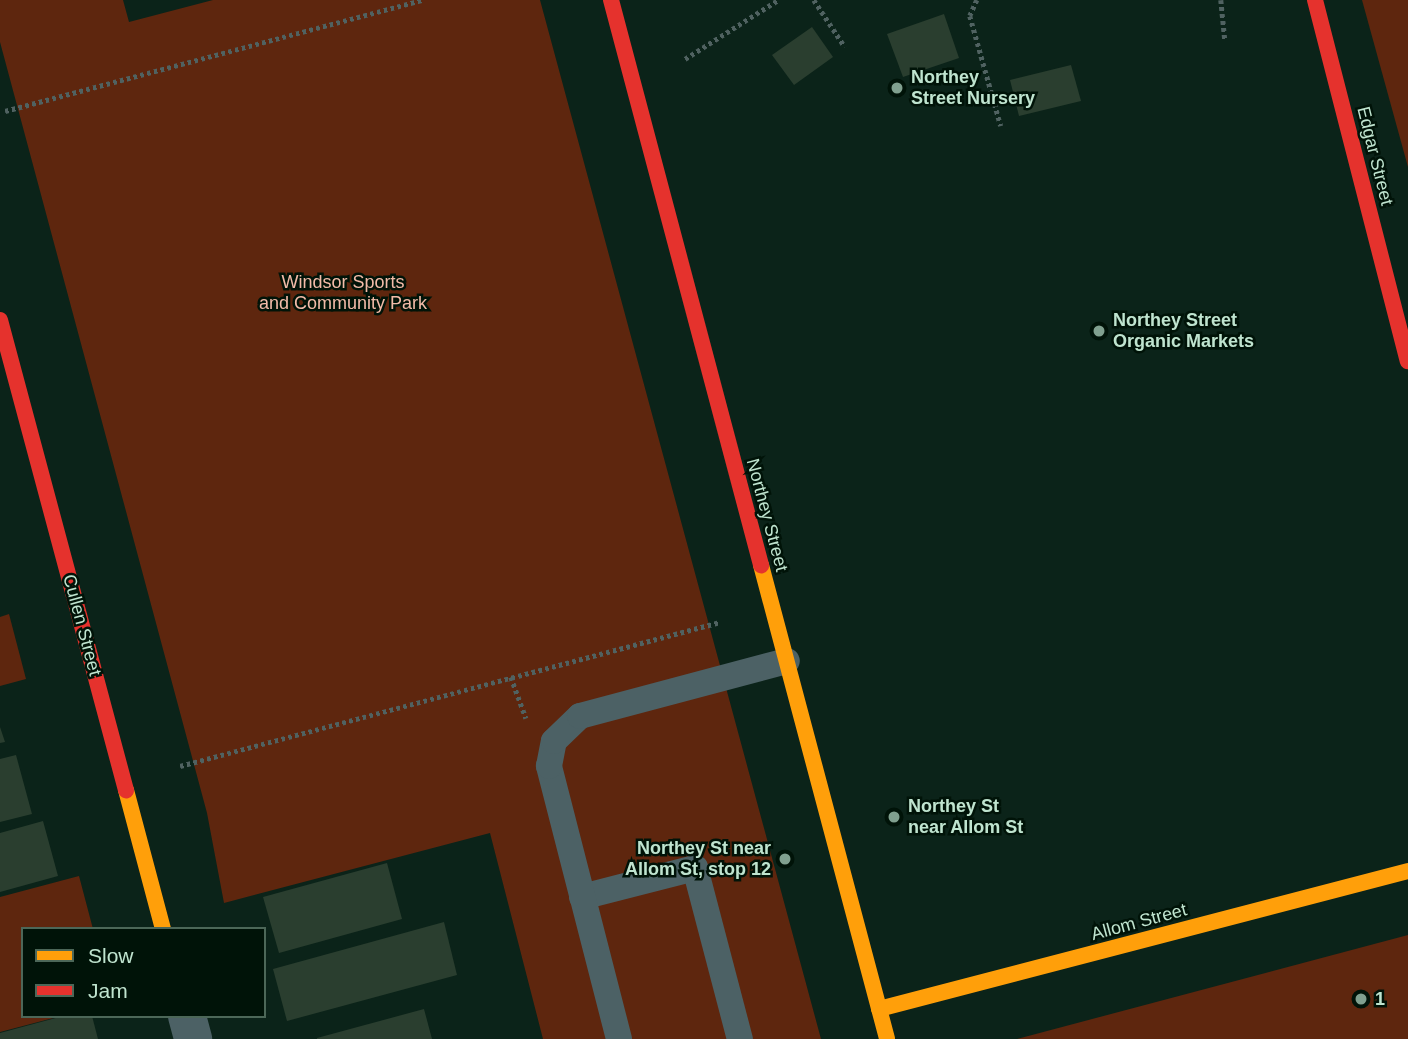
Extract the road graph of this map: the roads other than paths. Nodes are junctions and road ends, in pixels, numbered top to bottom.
1 (611, 0) edge
2 (1315, 0) edge
3 (0, 320) edge
4 (1408, 361) edge
5 (787, 661) junction
6 (1408, 871) edge
7 (582, 897) junction
8 (162, 927) edge
9 (879, 1009) junction
10 (188, 1018) edge
11 (193, 1039) edge
12 (619, 1039) edge
13 (740, 1039) edge
14 (887, 1039) edge

1 - 5 street, Northey Street
2 - 4 street, Edgar Street
3 - 8 street, Cullen Street
5 - 7 lane
5 - 9 street, Northey Street
6 - 9 street, Allom Street
7 - 12 lane
7 - 13 lane
9 - 14 street, Northey Street
10 - 11 street

